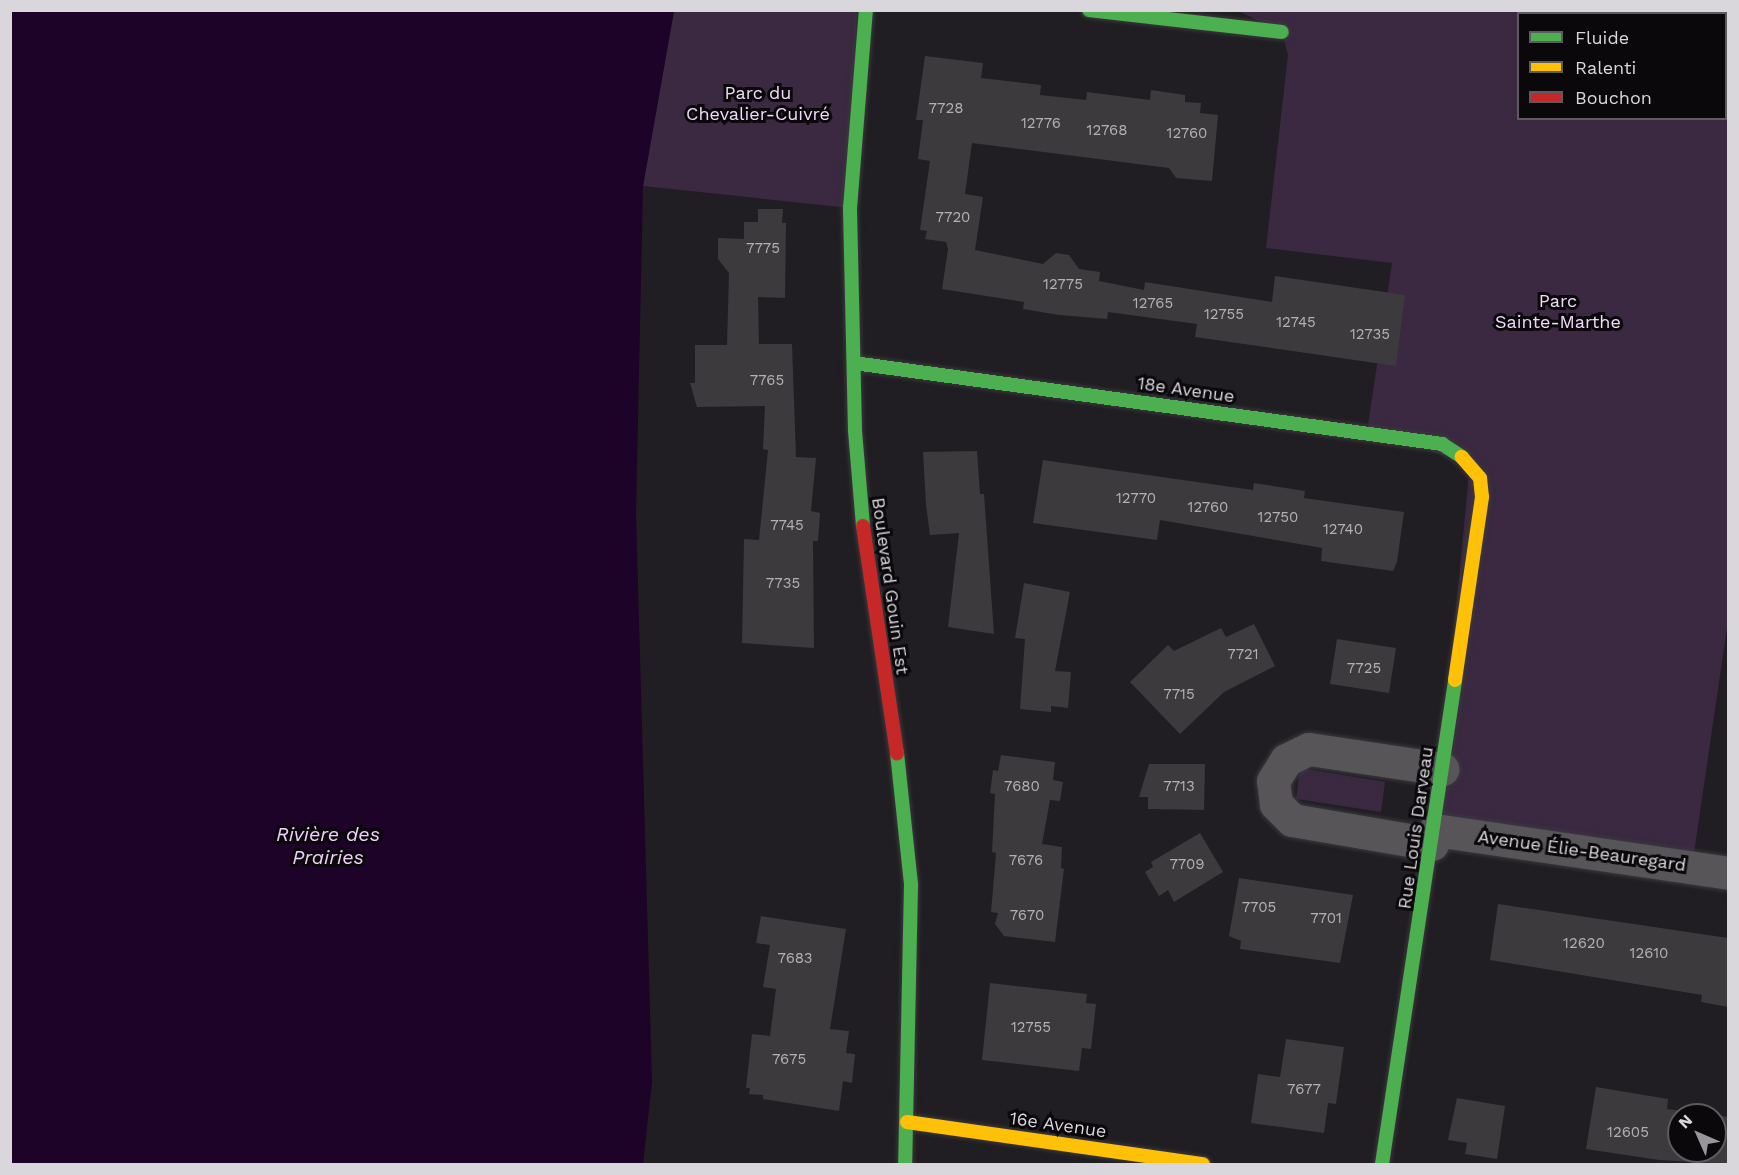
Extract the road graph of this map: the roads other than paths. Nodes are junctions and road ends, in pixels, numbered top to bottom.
1 (866, 10) edge
2 (1089, 10) edge
3 (1282, 32) dead end
4 (854, 363) junction
5 (1482, 497) joint
6 (1443, 769) junction
7 (1433, 837) junction
8 (1728, 873) edge
9 (907, 1122) junction
10 (905, 1164) edge
11 (1203, 1164) edge
12 (1382, 1164) edge

1 - 4 street, Boulevard Gouin Est
2 - 3 street
4 - 5 street, 18e Avenue
4 - 9 street, Boulevard Gouin Est
5 - 6 street, Rue Louis Darveau
6 - 7 street, Rue Louis Darveau
6 - 7 street, Avenue Élie-Beauregard
7 - 8 street, Avenue Élie-Beauregard
7 - 12 street, Rue Louis Darveau
9 - 10 street, Boulevard Gouin Est
9 - 11 street, 16e Avenue

